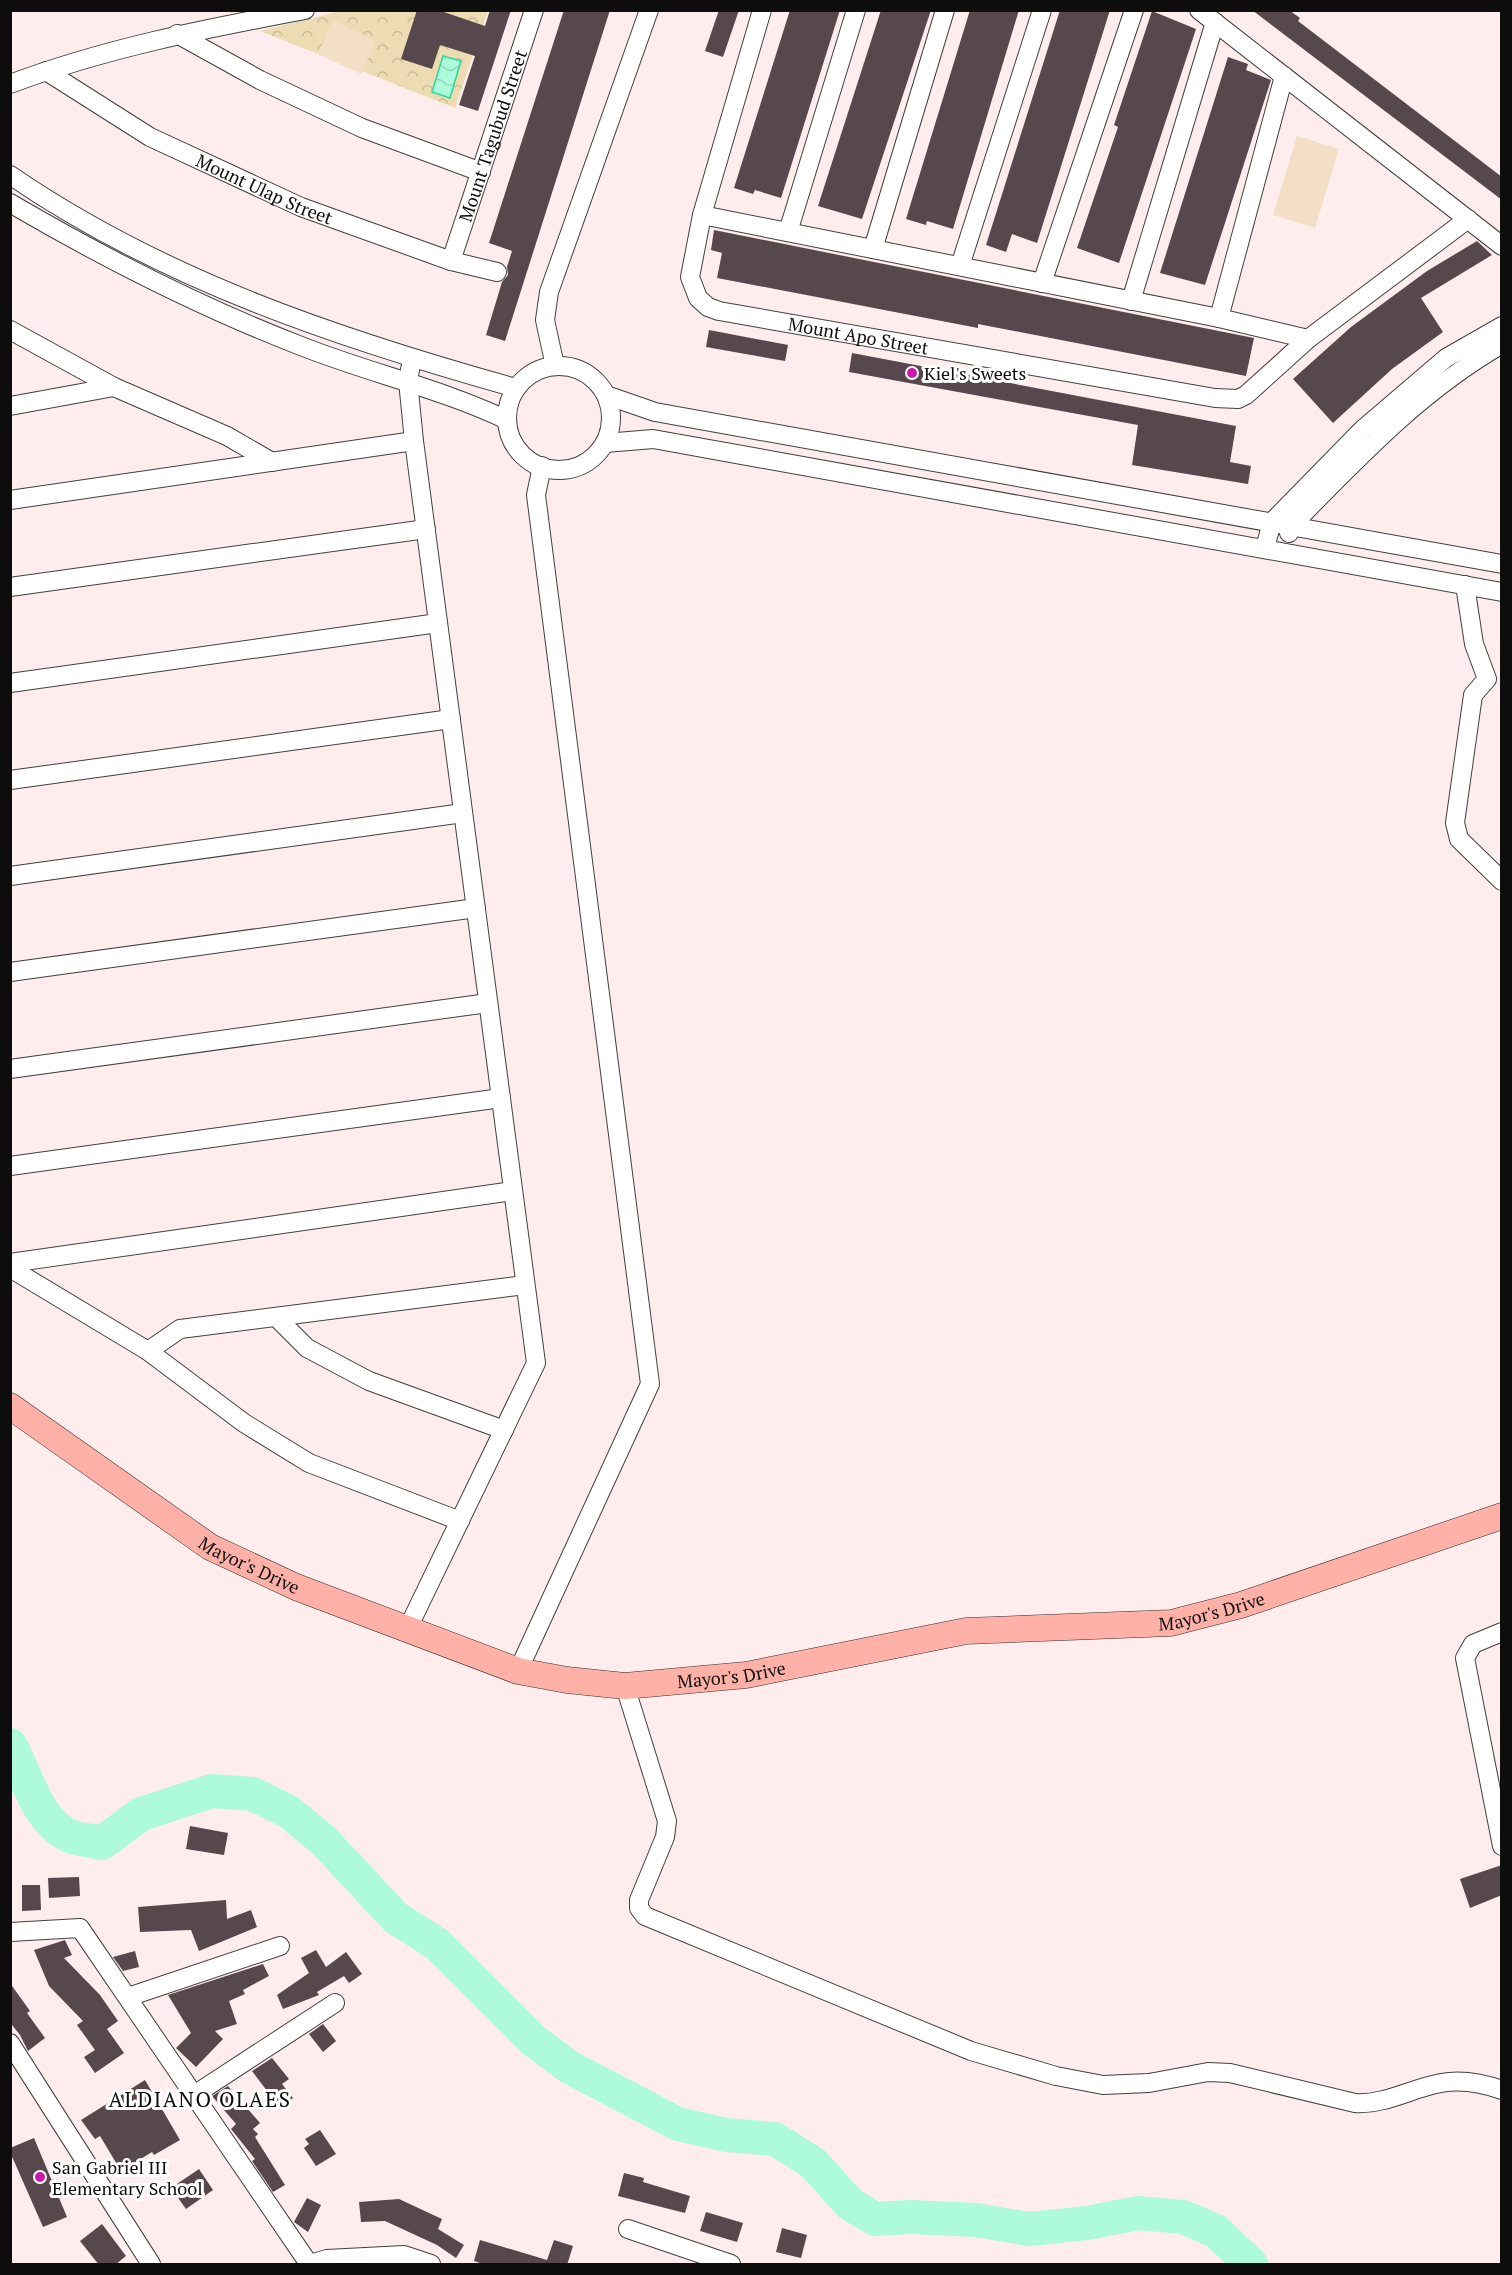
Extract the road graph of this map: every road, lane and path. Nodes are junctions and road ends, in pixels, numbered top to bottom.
1 (305, 10) edge
2 (534, 10) edge
3 (649, 10) edge
4 (762, 10) edge
5 (856, 10) edge
6 (945, 10) edge
7 (1042, 10) edge
8 (1134, 10) edge
9 (1199, 10) edge
10 (1215, 22) junction
11 (177, 34) junction
12 (46, 71) junction
13 (1284, 76) junction
14 (10, 84) edge
15 (481, 172) junction
16 (10, 175) edge
17 (10, 203) edge
18 (702, 215) junction
19 (1468, 219) junction
20 (788, 232) junction
21 (1502, 246) edge
22 (873, 249) junction
23 (451, 261) junction
24 (960, 266) junction
25 (497, 272) dead end
26 (1042, 283) junction
27 (1131, 301) junction
28 (1220, 318) junction
29 (1502, 326) edge
30 (10, 330) edge
31 (1308, 339) junction
32 (1502, 344) edge
33 (412, 359) junction
34 (555, 366) junction
35 (408, 381) junction
36 (114, 387) junction
37 (516, 388) junction
38 (606, 395) junction
39 (10, 406) edge
40 (507, 420) junction
41 (414, 441) junction
42 (605, 443) junction
43 (272, 462) junction
44 (542, 466) junction
45 (10, 500) edge
46 (1272, 522) junction
47 (1291, 526) junction
48 (426, 529) junction
49 (1274, 550) junction
50 (1502, 564) edge
51 (1465, 585) junction
52 (10, 587) edge
53 (1502, 592) edge
54 (438, 623) junction
55 (10, 683) edge
56 (451, 719) junction
57 (10, 780) edge
58 (463, 813) junction
59 (10, 876) edge
60 (1502, 881) edge
61 (476, 908) junction
62 (10, 972) edge
63 (488, 1003) junction
64 (10, 1069) edge
65 (501, 1098) junction
66 (10, 1166) edge
67 (513, 1191) junction
68 (10, 1263) edge
69 (10, 1268) edge
70 (525, 1285) junction
71 (276, 1317) junction
72 (148, 1351) junction
73 (10, 1406) edge
74 (504, 1430) junction
75 (1501, 1519) edge
76 (460, 1521) junction
77 (407, 1630) junction
78 (1502, 1632) edge
79 (518, 1671) junction
80 (625, 1686) junction
81 (1502, 1846) edge
82 (10, 1932) edge
83 (280, 1946) dead end
84 (128, 1997) junction
85 (335, 2003) dead end
86 (10, 2043) edge
87 (1502, 2090) edge
88 (194, 2095) junction
89 (628, 2229) dead end
90 (151, 2265) edge
91 (310, 2265) edge
92 (431, 2265) edge
93 (731, 2265) edge

1 - 11 street
2 - 15 street, Mount Tagubud Street
3 - 34 street
4 - 18 street
5 - 20 street
6 - 22 street
7 - 24 street
8 - 26 street
9 - 10 street
10 - 13 street
10 - 27 street
11 - 12 street
11 - 15 street
12 - 14 street
12 - 23 street, Mount Ulap Street
13 - 19 street
13 - 28 street
15 - 23 street, Mount Tagubud Street
16 - 33 street
17 - 35 street
18 - 20 street
18 - 31 street, Mount Apo Street
19 - 21 street
19 - 31 street
20 - 22 street
22 - 24 street
23 - 25 street, Mount Ulap Street
24 - 26 street
26 - 27 street
27 - 28 street
28 - 31 street
29 - 46 street
30 - 36 street
32 - 47 street
33 - 35 street
33 - 37 street
34 - 37 street
34 - 38 street
35 - 40 street
35 - 41 street
36 - 39 street
36 - 43 street
37 - 40 street
38 - 42 street
38 - 46 street
40 - 44 street
41 - 43 street
41 - 48 street
42 - 44 street
42 - 49 street
43 - 45 street
44 - 79 street
46 - 47 street
46 - 49 street
47 - 49 street
47 - 50 street
48 - 52 street
48 - 54 street
49 - 51 street
51 - 53 street
51 - 60 street
54 - 55 street
54 - 56 street
56 - 57 street
56 - 58 street
58 - 59 street
58 - 61 street
61 - 62 street
61 - 63 street
63 - 64 street
63 - 65 street
65 - 66 street
65 - 67 street
67 - 68 street
67 - 70 street
69 - 72 street
70 - 71 street
70 - 74 street
71 - 72 street
71 - 74 street
72 - 76 street
73 - 77 street, Mayor's Drive
74 - 76 street
75 - 80 street, Mayor's Drive
76 - 77 street
77 - 79 street, Mayor's Drive
78 - 81 street
79 - 80 street, Mayor's Drive
80 - 87 street
82 - 84 street
83 - 84 street
84 - 88 street
85 - 88 street
86 - 90 street
88 - 91 street
89 - 93 street
91 - 92 street

